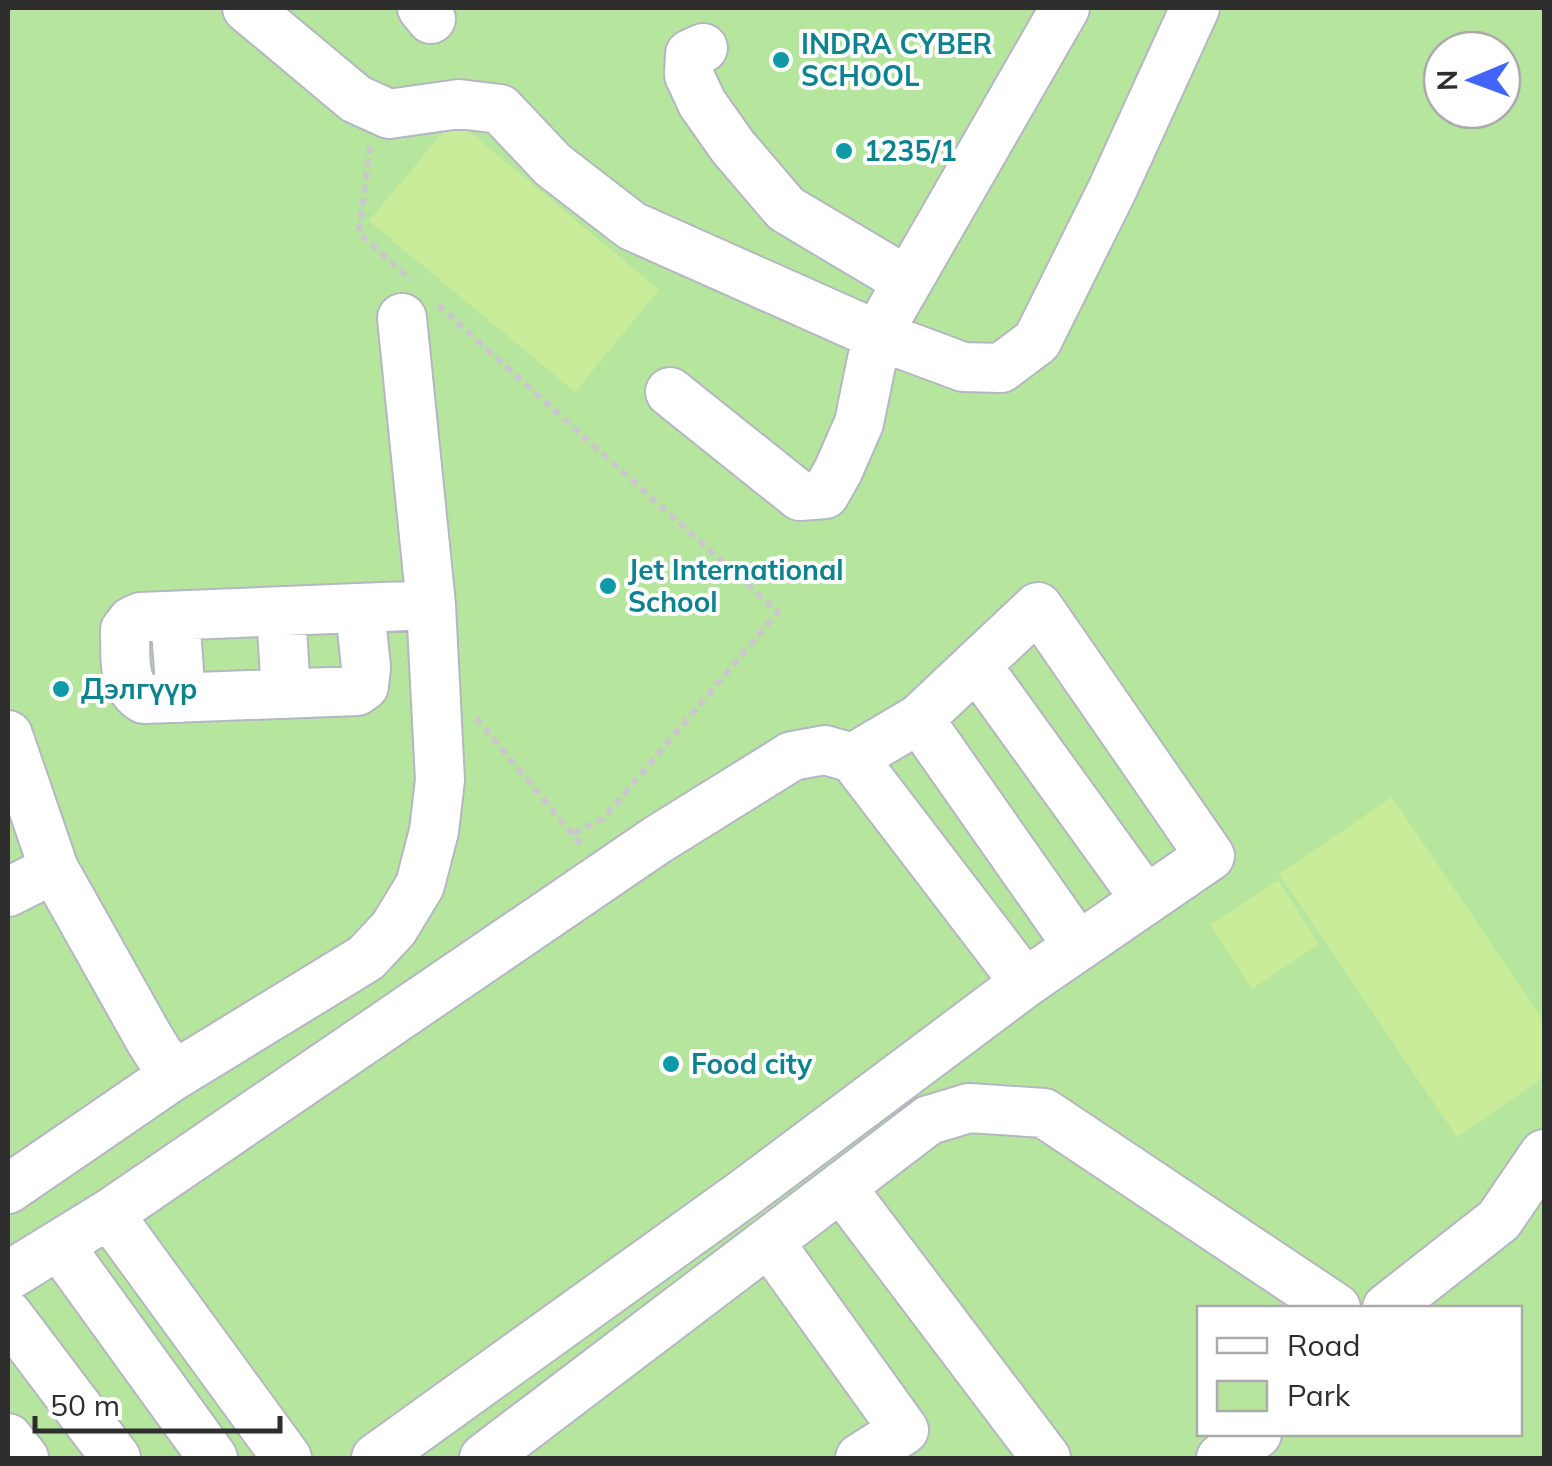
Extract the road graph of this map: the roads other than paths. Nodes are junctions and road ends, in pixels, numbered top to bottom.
1 (247, 8) edge
2 (1065, 8) edge
3 (1195, 8) edge
4 (703, 48) dead end
5 (907, 280) junction
6 (416, 301) road end
7 (877, 335) junction
8 (670, 392) dead end
9 (431, 605) junction
10 (360, 610) junction
11 (281, 612) junction
12 (977, 666) junction
13 (286, 694) junction
14 (920, 720) junction
15 (8, 734) edge
16 (853, 758) junction
17 (54, 869) junction
18 (8, 892) edge
19 (1146, 900) junction
20 (1078, 946) junction
21 (1025, 983) junction
22 (173, 1076) junction
23 (1544, 1154) edge
24 (841, 1187) junction
25 (8, 1189) edge
26 (109, 1214) junction
27 (769, 1242) junction
28 (59, 1245) junction
29 (8, 1276) edge
30 (1333, 1306) edge
31 (1390, 1306) edge
32 (8, 1315) edge
33 (1254, 1436) edge
34 (8, 1438) edge
35 (24, 1458) edge
36 (116, 1458) edge
37 (213, 1458) edge
38 (286, 1458) edge
39 (376, 1458) edge
40 (484, 1458) edge
41 (860, 1458) edge
42 (1046, 1458) edge
43 (1222, 1458) edge

1 - 7 street
2 - 5 street
3 - 7 street
4 - 5 street
5 - 7 street
6 - 9 street
7 - 8 street
9 - 10 street
9 - 22 street
10 - 11 street
10 - 13 street
11 - 13 street
11 - 13 street
12 - 14 street
12 - 19 street
12 - 19 street
14 - 16 street
14 - 20 street
15 - 17 street
16 - 21 street
16 - 26 street
17 - 18 street
17 - 22 street
19 - 20 street
20 - 21 street
21 - 39 street
22 - 25 street
23 - 31 street
24 - 27 street
24 - 30 street
24 - 42 street
26 - 28 street
26 - 38 street
27 - 40 street
27 - 41 street
28 - 29 street
28 - 37 street
32 - 36 street
33 - 43 street
34 - 35 street

